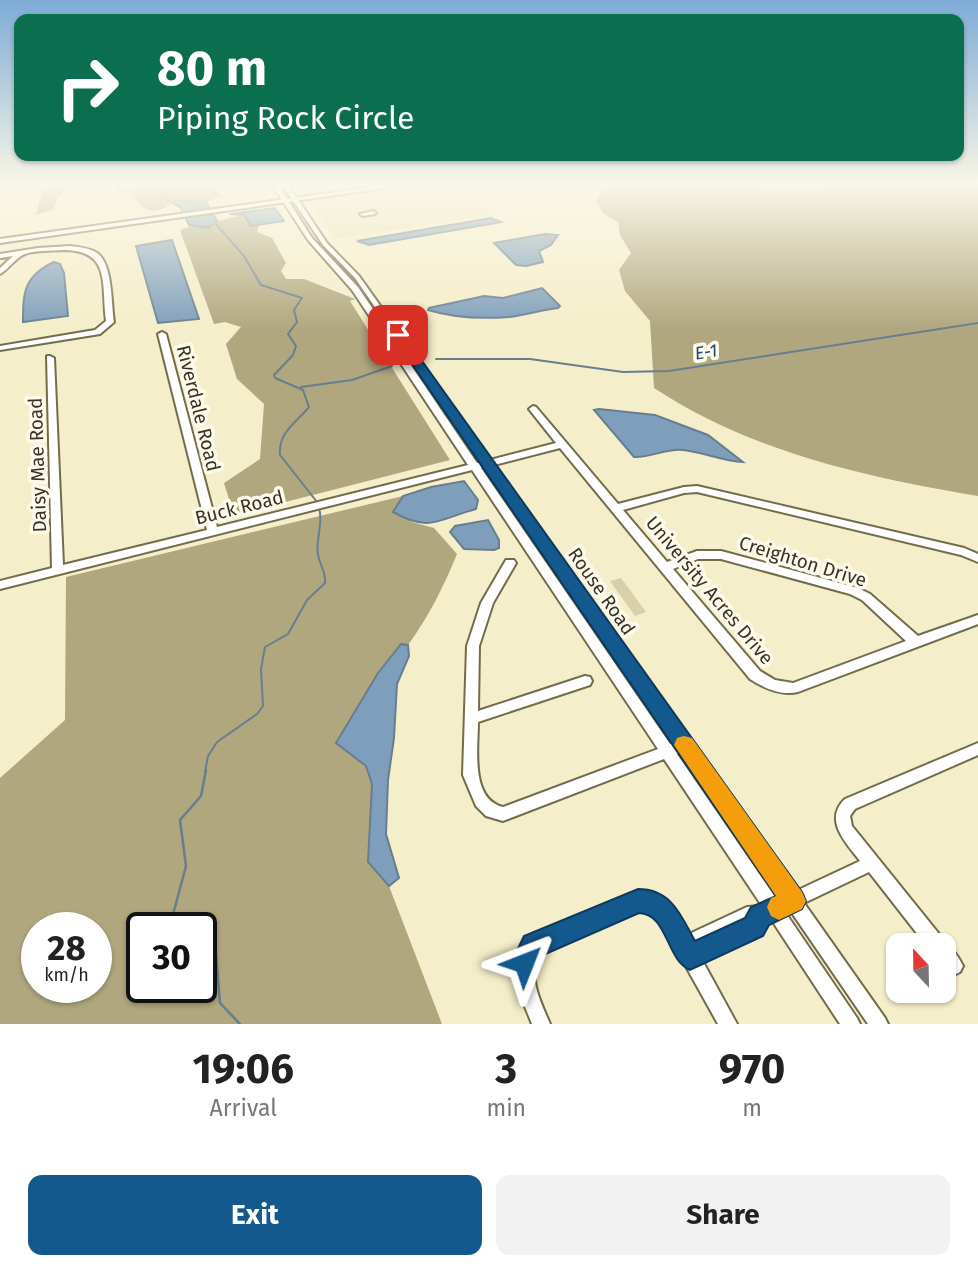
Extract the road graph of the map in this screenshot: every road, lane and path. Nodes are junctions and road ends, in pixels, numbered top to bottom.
1 (37, 234) edge
2 (309, 234) edge
3 (0, 239) edge
4 (19, 254) junction
5 (0, 256) edge
6 (0, 272) edge
7 (352, 278) junction
8 (162, 334) dead end
9 (0, 348) edge
10 (50, 358) dead end
11 (533, 409) dead end
12 (564, 444) junction
13 (486, 463) junction
14 (473, 466) junction
15 (617, 508) junction
16 (213, 532) junction
17 (978, 558) edge
18 (510, 564) dead end
19 (666, 567) junction
20 (58, 570) junction
21 (0, 584) edge
22 (978, 619) edge
23 (916, 642) junction
24 (585, 681) dead end
25 (471, 719) junction
26 (685, 745) junction
27 (978, 749) edge
28 (667, 752) junction
29 (872, 863) junction
30 (793, 901) junction
31 (767, 913) junction
32 (927, 933) edge
33 (687, 951) junction
34 (541, 1024) edge
35 (728, 1024) edge
36 (852, 1024) edge
37 (879, 1024) edge

1 - 3 main road
2 - 7 street, Rouse Road
4 - 5 street
4 - 6 street
4 - 9 street
7 - 13 street, Rouse Road
7 - 14 street, Rouse Road
8 - 16 street, Riverdale Road
10 - 20 street, Daisy Mae Road
11 - 12 street, University Acres Drive
12 - 13 street, Buck Road
12 - 15 street, University Acres Drive
13 - 14 street, Buck Road
13 - 26 street, Rouse Road
14 - 16 street, Buck Road
14 - 28 street, Rouse Road
15 - 17 street, University Acres Drive
15 - 19 street, University Acres Drive
16 - 20 street, Buck Road
18 - 25 street
19 - 23 street, Creighton Drive
19 - 23 street, University Acres Drive
20 - 21 street, Buck Road
22 - 23 street, University Acres Drive
24 - 25 street
25 - 28 street
26 - 28 street
26 - 30 street, Rouse Road
27 - 29 street
28 - 31 street, Rouse Road
29 - 30 street
29 - 32 street
30 - 31 street
30 - 37 street, Rouse Road
31 - 33 street
31 - 36 street, Rouse Road
33 - 34 street
33 - 35 street

